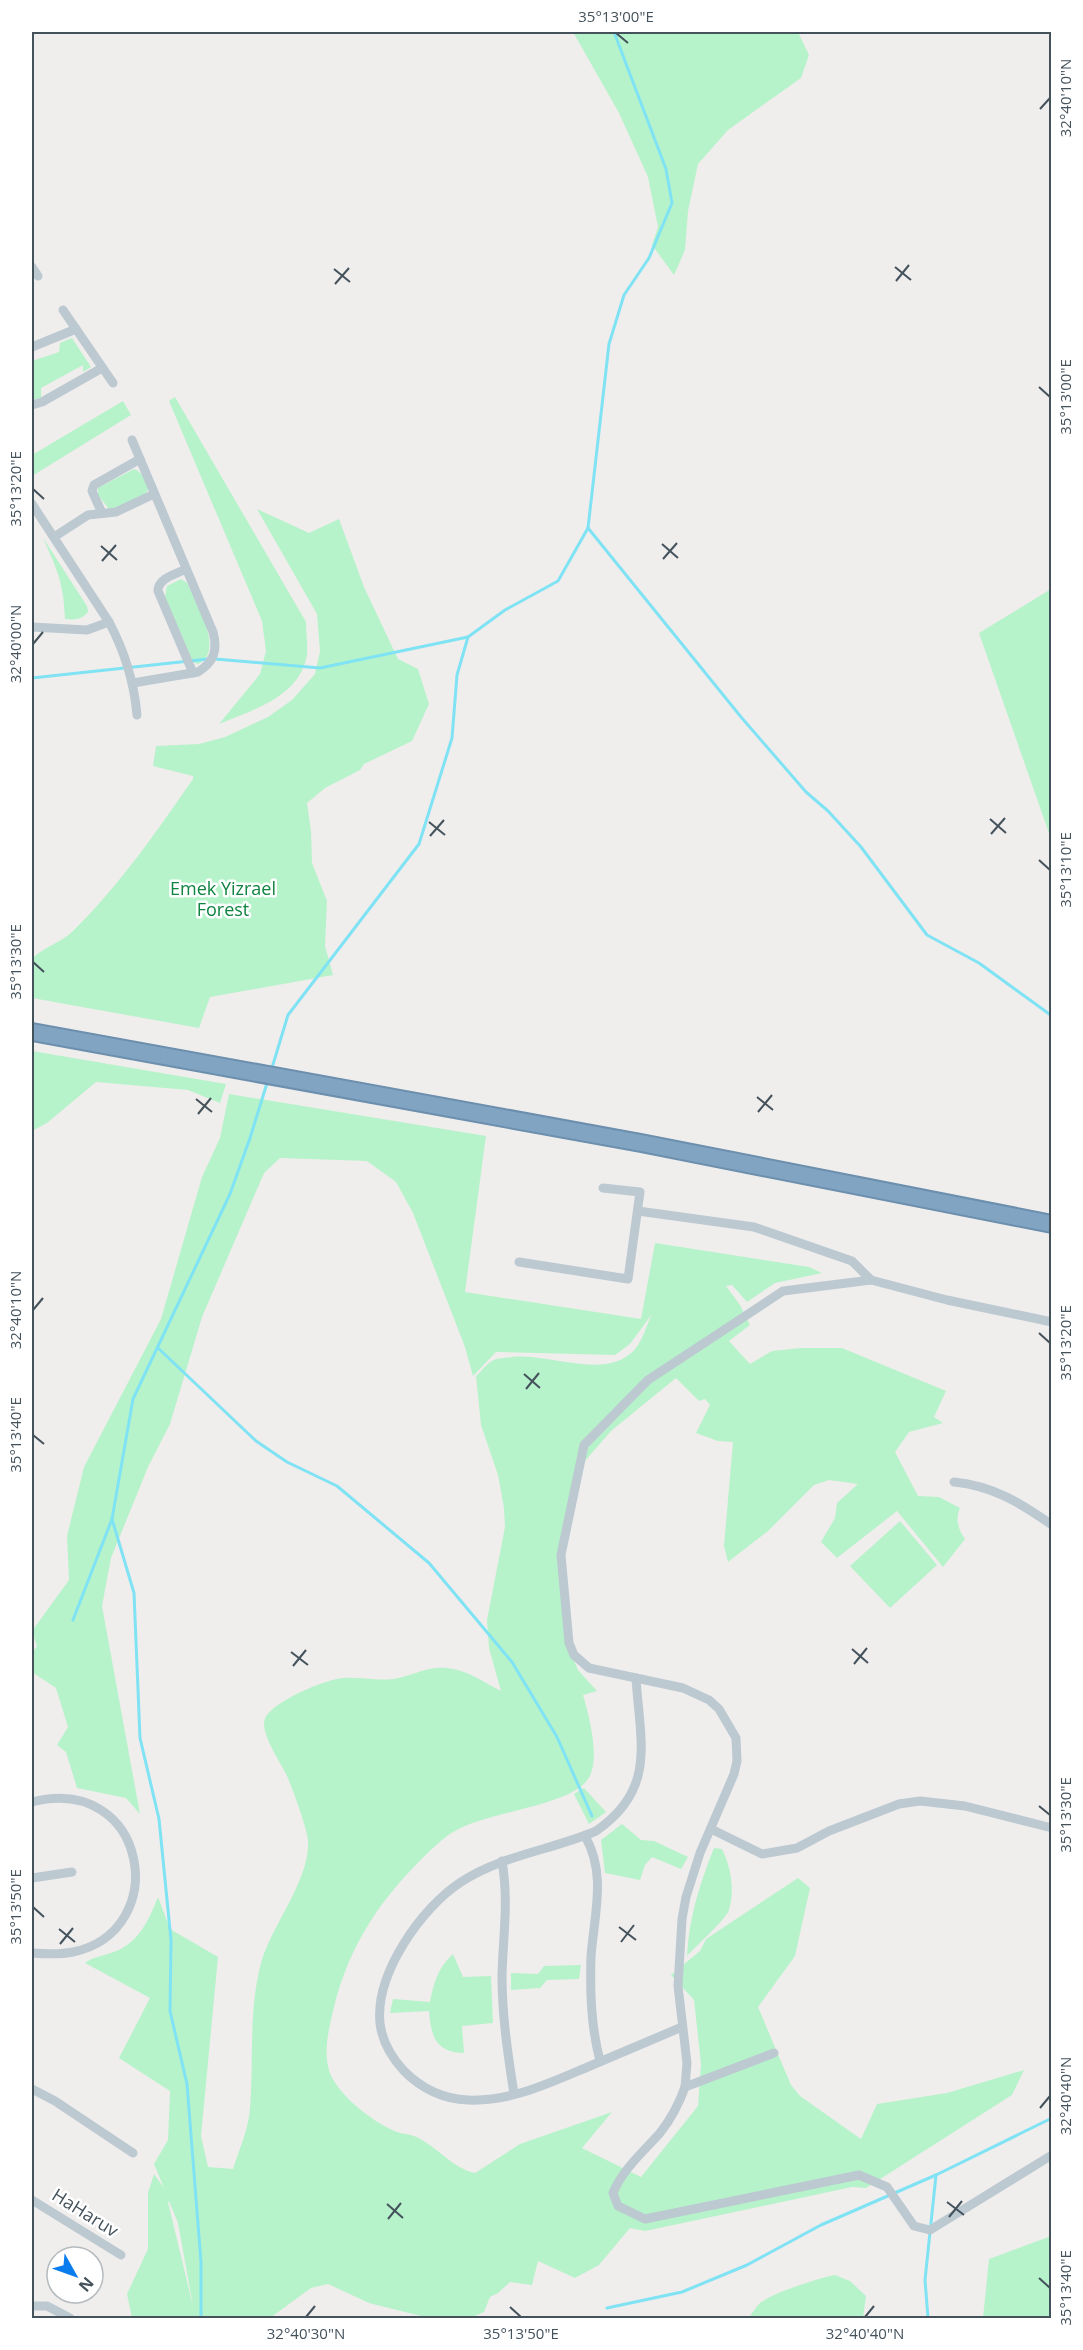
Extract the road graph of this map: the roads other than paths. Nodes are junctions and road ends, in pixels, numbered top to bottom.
1 (32, 267) edge
2 (38, 276) dead end
3 (63, 310) dead end
4 (76, 329) junction
5 (32, 347) edge
6 (102, 368) junction
7 (113, 383) dead end
8 (32, 405) edge
9 (132, 440) dead end
10 (140, 459) junction
11 (154, 494) junction
12 (32, 504) edge
13 (102, 513) junction
14 (54, 537) junction
15 (186, 569) junction
16 (109, 622) junction
17 (32, 627) edge
18 (192, 673) junction
19 (134, 683) junction
20 (137, 715) dead end
21 (32, 1032) edge
22 (603, 1188) dead end
23 (638, 1210) junction
24 (979, 1211) junction
25 (1052, 1224) edge
26 (1052, 1229) edge
27 (519, 1262) dead end
28 (870, 1280) junction
29 (1052, 1322) edge
30 (954, 1482) dead end
31 (1052, 1525) edge
32 (636, 1678) junction
33 (32, 1802) edge
34 (1052, 1828) edge
35 (711, 1829) junction
36 (585, 1836) junction
37 (502, 1861) junction
38 (72, 1872) dead end
39 (32, 1878) edge
40 (32, 1953) edge
41 (682, 2027) junction
42 (774, 2053) dead end
43 (600, 2061) junction
44 (685, 2087) junction
45 (32, 2089) edge
46 (514, 2094) junction
47 (133, 2153) dead end
48 (1052, 2155) edge
49 (32, 2200) edge
50 (121, 2255) dead end
51 (32, 2306) edge
52 (70, 2319) edge

1 - 2 street
3 - 4 street
4 - 5 street
4 - 6 street
6 - 7 street
6 - 8 street
9 - 10 street
10 - 11 street
10 - 13 street
11 - 13 street
11 - 15 street
12 - 14 street
13 - 14 street
14 - 16 street
15 - 18 street
15 - 18 street
16 - 17 street
16 - 19 street
18 - 19 street
19 - 20 street
21 - 24 highway
22 - 23 street
23 - 27 street
23 - 28 street
24 - 25 highway
24 - 26 highway
28 - 29 street
28 - 32 street
30 - 31 street
32 - 35 street
32 - 36 street
33 - 40 street
34 - 35 street
35 - 41 street
36 - 37 street
36 - 43 street
37 - 46 street
37 - 46 street
38 - 39 street
41 - 43 street
41 - 44 street
42 - 44 street
43 - 46 street
44 - 48 street
45 - 47 street
49 - 50 street, HaHaruv
51 - 52 street

